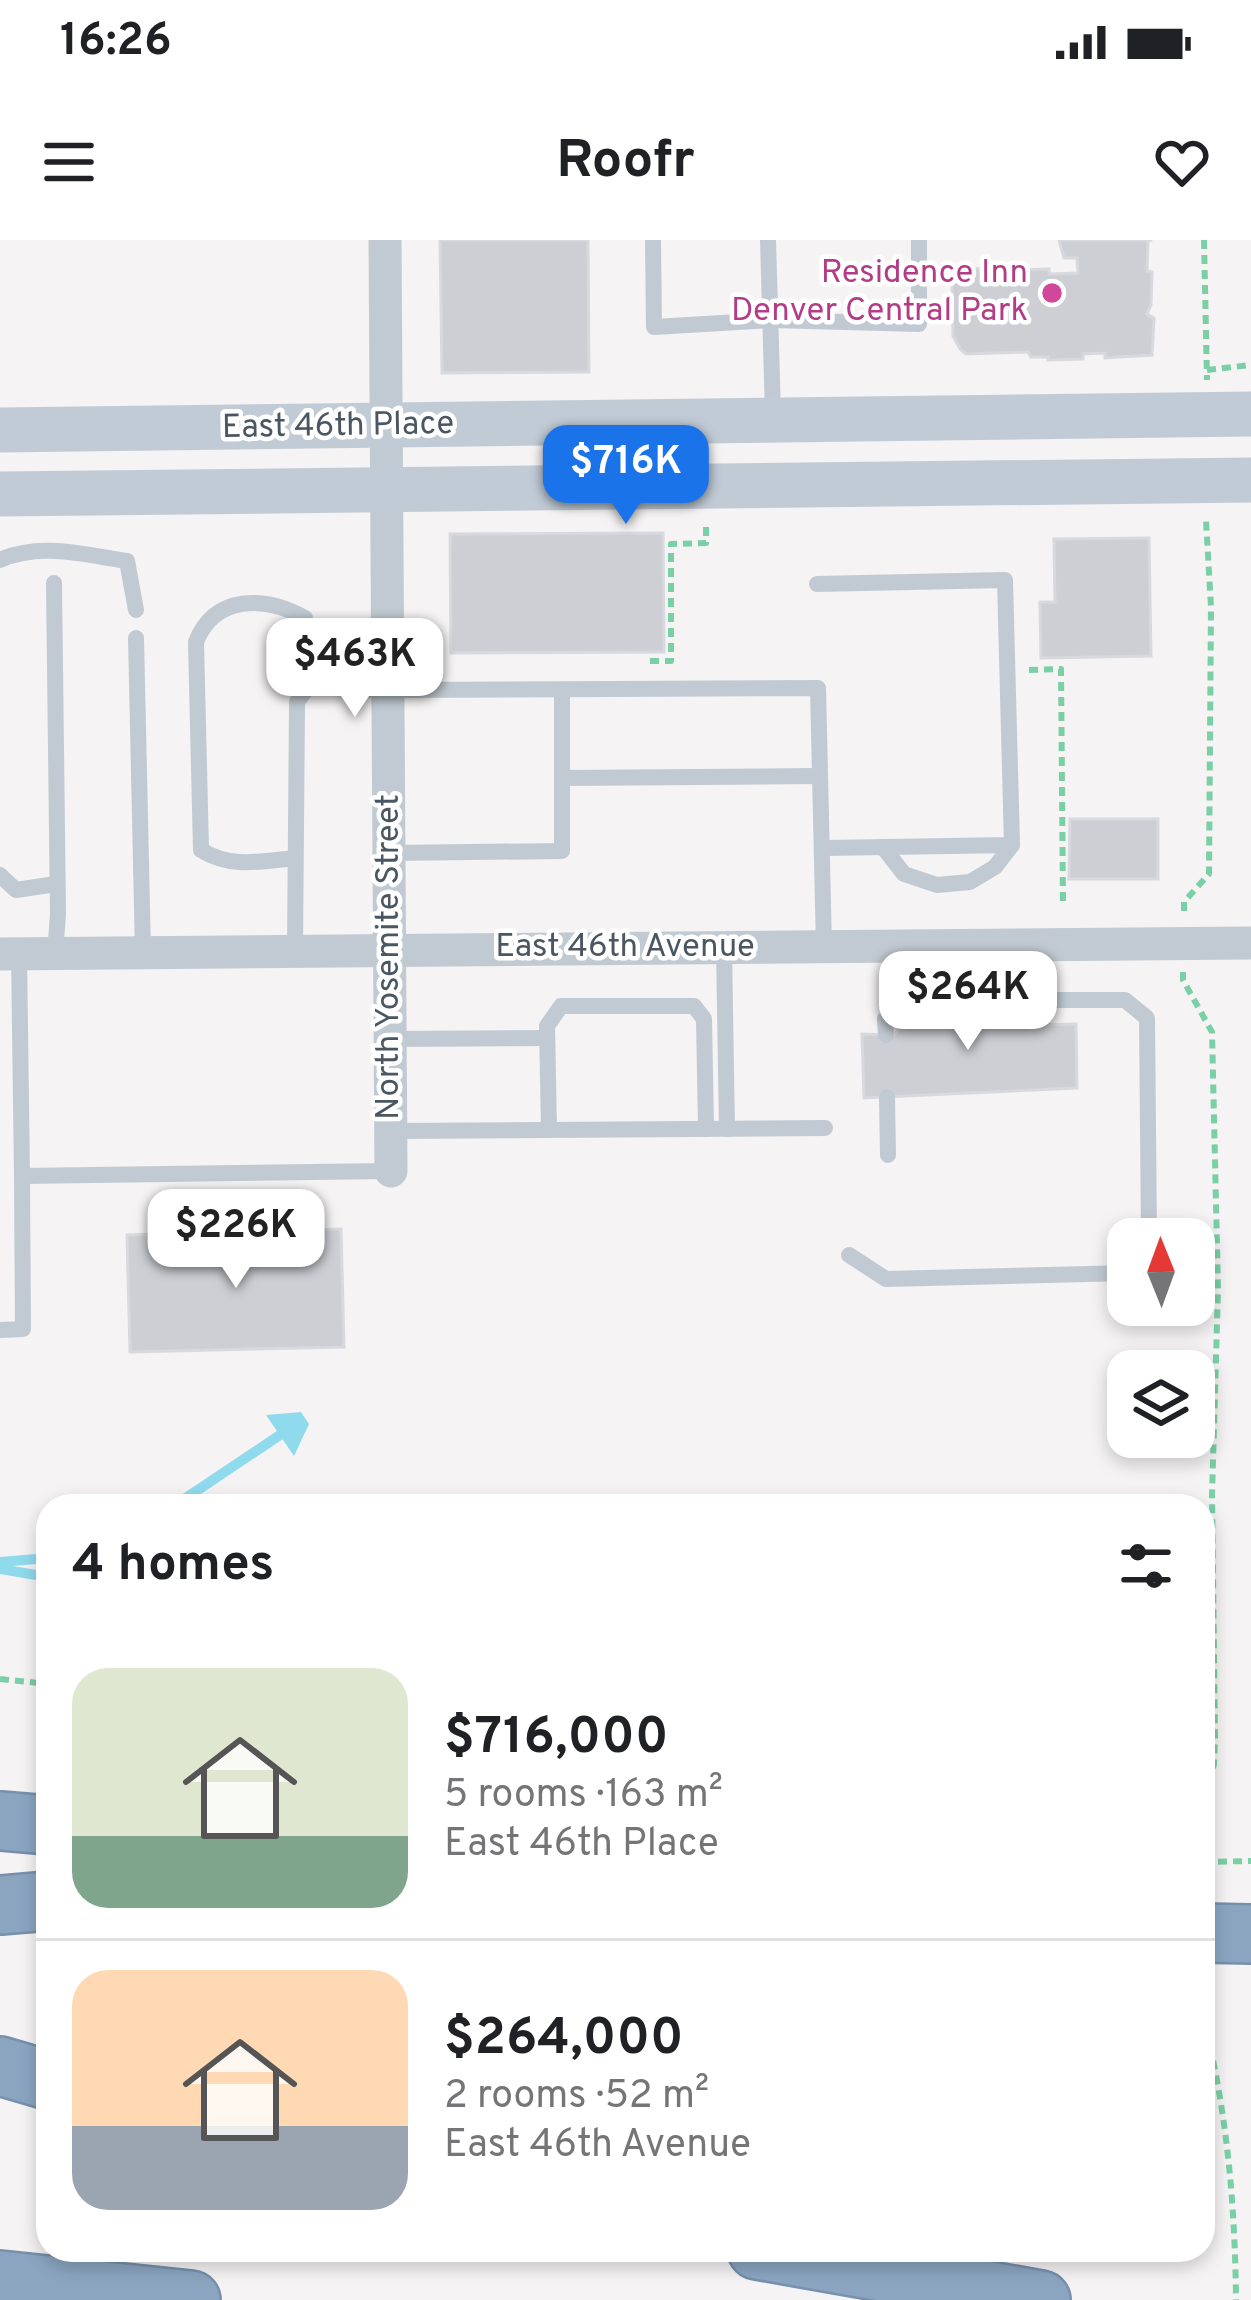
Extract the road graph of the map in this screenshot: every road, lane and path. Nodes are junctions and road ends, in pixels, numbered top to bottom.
1 (385, 240) edge
2 (653, 240) edge
3 (768, 240) edge
4 (919, 240) edge
5 (1204, 240) edge
6 (770, 320) junction
7 (1251, 365) edge
8 (1222, 399) edge
9 (773, 422) junction
10 (386, 426) junction
11 (0, 430) edge
12 (1229, 480) edge
13 (387, 489) junction
14 (0, 494) edge
15 (706, 521) dead end
16 (0, 560) edge
17 (53, 583) dead end
18 (818, 584) dead end
19 (136, 610) dead end
20 (136, 638) dead end
21 (649, 661) dead end
22 (1029, 670) dead end
23 (308, 687) junction
24 (390, 690) junction
25 (562, 690) junction
26 (819, 776) junction
27 (562, 778) junction
28 (1012, 845) junction
29 (824, 848) junction
30 (883, 848) junction
31 (391, 853) junction
32 (295, 858) junction
33 (0, 875) edge
34 (56, 884) junction
35 (1063, 904) dead end
36 (1251, 943) edge
37 (1183, 944) junction
38 (824, 947) junction
39 (724, 948) junction
40 (295, 951) junction
41 (391, 951) junction
42 (143, 953) junction
43 (9, 954) edge
44 (55, 954) junction
45 (916, 1000) dead end
46 (942, 1000) dead end
47 (886, 1035) dead end
48 (547, 1038) junction
49 (391, 1039) junction
50 (887, 1097) dead end
51 (825, 1128) dead end
52 (706, 1129) junction
53 (727, 1129) junction
54 (548, 1130) junction
55 (391, 1131) junction
56 (888, 1154) dead end
57 (391, 1171) joint
58 (22, 1176) junction
59 (1149, 1218) edge
60 (849, 1256) dead end
61 (1107, 1275) edge
62 (0, 1330) edge
63 (1214, 1494) edge
64 (0, 1679) edge
65 (36, 1683) edge
66 (0, 1821) edge
67 (36, 1824) edge
68 (1251, 1861) edge
69 (1215, 1862) edge
70 (36, 1901) edge
71 (0, 1905) edge
72 (1215, 1933) edge
73 (1251, 1934) edge
74 (0, 2066) edge
75 (1215, 2074) edge
76 (36, 2076) edge
77 (825, 2262) edge
78 (0, 2280) edge
79 (191, 2300) edge
80 (1041, 2300) edge
81 (1236, 2300) edge

1 - 10 street, North Yosemite Street
2 - 6 lane
3 - 6 lane
4 - 6 lane
5 - 8 path
6 - 9 lane
7 - 8 path
8 - 9 street, East 46th Place
9 - 10 street, East 46th Place
10 - 11 street, East 46th Place
10 - 13 street, North Yosemite Street
12 - 13 street, East 46th Place
12 - 37 path
13 - 14 street, East 46th Place
13 - 24 street, North Yosemite Street
15 - 21 path
16 - 19 lane
17 - 34 lane
18 - 28 lane
20 - 42 lane
22 - 35 path
23 - 24 lane
23 - 32 lane
23 - 32 lane
24 - 25 lane
24 - 31 street, North Yosemite Street
25 - 26 lane
25 - 27 lane
26 - 27 lane
26 - 29 lane
27 - 31 lane
28 - 30 lane
28 - 30 lane
29 - 30 lane
29 - 38 lane
31 - 41 street, North Yosemite Street
32 - 40 lane
33 - 34 lane
34 - 44 lane
36 - 37 street, East 46th Avenue
37 - 38 street, East 46th Avenue
37 - 63 path
38 - 39 street, East 46th Avenue
39 - 41 street, East 46th Avenue
39 - 53 lane
40 - 41 street, East 46th Avenue
40 - 42 street, East 46th Avenue
41 - 49 street, North Yosemite Street
42 - 44 street, East 46th Avenue
43 - 44 street, East 46th Avenue
43 - 58 lane
45 - 47 lane
46 - 59 lane
48 - 49 lane
48 - 52 lane
48 - 54 lane
49 - 55 street, North Yosemite Street
50 - 56 lane
51 - 53 lane
52 - 53 lane
52 - 54 lane
54 - 55 lane
55 - 57 street, North Yosemite Street
57 - 58 lane
58 - 62 lane
60 - 61 lane
64 - 65 path
66 - 67 highway
68 - 69 path
70 - 71 highway
72 - 73 highway
74 - 76 highway
75 - 81 path
77 - 80 highway
78 - 79 highway

